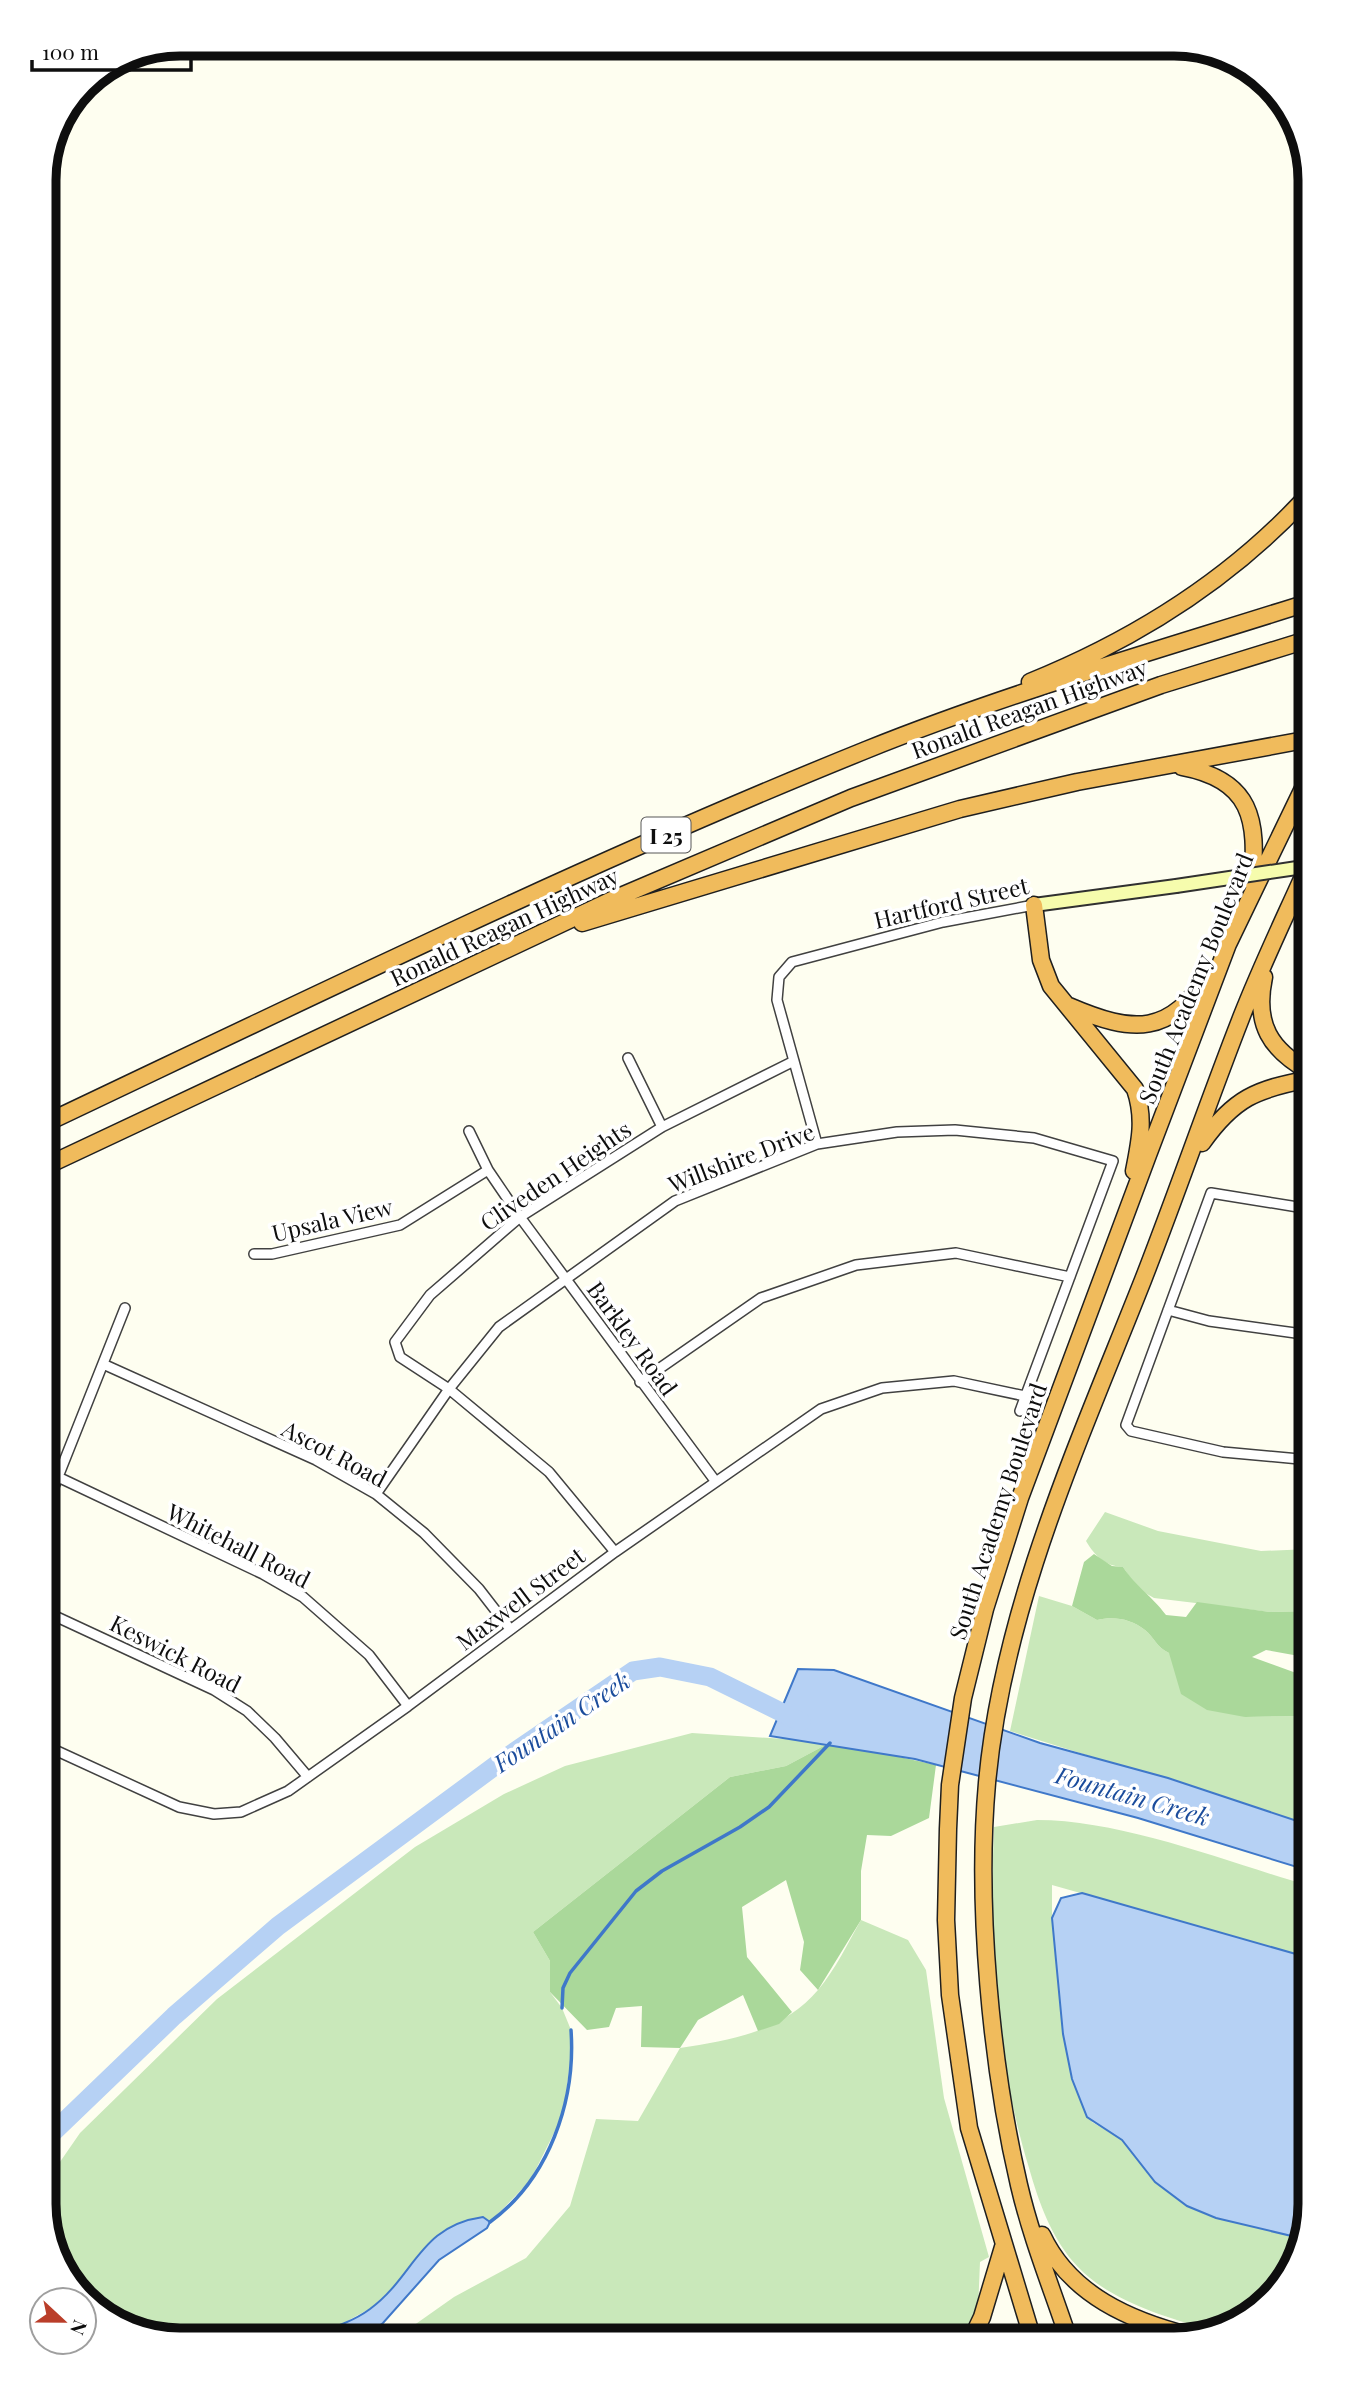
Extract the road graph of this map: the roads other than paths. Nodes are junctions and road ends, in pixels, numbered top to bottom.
1 (1298, 506) edge
2 (1298, 606) edge
3 (1298, 643) edge
4 (942, 723) junction
5 (1298, 741) edge
6 (1173, 766) junction
7 (1298, 798) edge
8 (1298, 868) edge
9 (1298, 889) edge
10 (1251, 892) junction
11 (1034, 905) junction
12 (1280, 926) junction
13 (550, 931) junction
14 (1228, 944) junction
15 (1064, 1004) junction
16 (628, 1058) dead end
17 (794, 1061) junction
18 (1298, 1065) edge
19 (1298, 1081) edge
20 (56, 1118) edge
21 (662, 1126) junction
22 (469, 1131) dead end
23 (817, 1144) junction
24 (56, 1161) edge
25 (488, 1170) junction
26 (1180, 1186) junction
27 (1298, 1207) edge
28 (520, 1217) junction
29 (1122, 1224) junction
30 (254, 1254) dead end
31 (1070, 1277) junction
32 (566, 1278) junction
33 (125, 1308) dead end
34 (1168, 1310) junction
35 (1298, 1333) edge
36 (103, 1364) junction
37 (640, 1382) junction
38 (449, 1389) junction
39 (1025, 1396) junction
40 (1020, 1412) dead end
41 (1298, 1459) edge
42 (58, 1477) junction
43 (56, 1482) edge
44 (716, 1482) junction
45 (376, 1494) junction
46 (615, 1552) junction
47 (56, 1617) edge
48 (510, 1629) junction
49 (408, 1706) junction
50 (56, 1751) edge
51 (308, 1777) junction
52 (1020, 2188) junction
53 (1003, 2247) junction
54 (977, 2328) edge
55 (1029, 2328) edge
56 (1065, 2328) edge
57 (1164, 2328) edge

1 - 4 highway
2 - 4 highway, Ronald Reagan Highway / I 25
3 - 13 highway, Ronald Reagan Highway / I 25
4 - 20 highway, Ronald Reagan Highway / I 25
5 - 6 highway
6 - 10 highway
6 - 13 highway
7 - 10 highway, South Academy Boulevard
8 - 11 street, Hartford Street, bridge
9 - 12 highway
10 - 14 highway, South Academy Boulevard
11 - 15 highway
11 - 17 street, Hartford Street
12 - 18 highway
12 - 26 highway
13 - 24 highway, Ronald Reagan Highway / I 25
14 - 15 highway
14 - 29 highway, South Academy Boulevard
15 - 29 highway
16 - 21 street
17 - 21 street, Cliveden Heights
17 - 23 street, Hartford Street
19 - 26 highway
21 - 28 street, Cliveden Heights
22 - 25 street, Barkley Road
23 - 31 street, Willshire Drive
23 - 32 street, Willshire Drive
25 - 28 street, Barkley Road
25 - 30 street, Upsala View
26 - 52 highway
27 - 34 street
28 - 32 street, Barkley Road
28 - 38 street, Cliveden Heights
29 - 53 highway, South Academy Boulevard
31 - 37 street
31 - 39 street
32 - 37 street, Barkley Road
32 - 38 street, Willshire Drive
33 - 36 street
34 - 35 street
34 - 41 street
36 - 42 street
36 - 45 street, Ascot Road
37 - 44 street, Barkley Road
38 - 45 street, Willshire Drive
38 - 46 street
39 - 40 street
39 - 44 street, Maxwell Street
42 - 43 street
42 - 49 street, Whitehall Road
44 - 46 street, Maxwell Street
45 - 48 street, Ascot Road
46 - 48 street, Maxwell Street
47 - 51 street, Keswick Road
48 - 49 street, Maxwell Street
49 - 51 street, Maxwell Street
50 - 51 street, Maxwell Street
52 - 56 highway
52 - 57 highway
53 - 54 highway
53 - 55 highway, South Academy Boulevard

